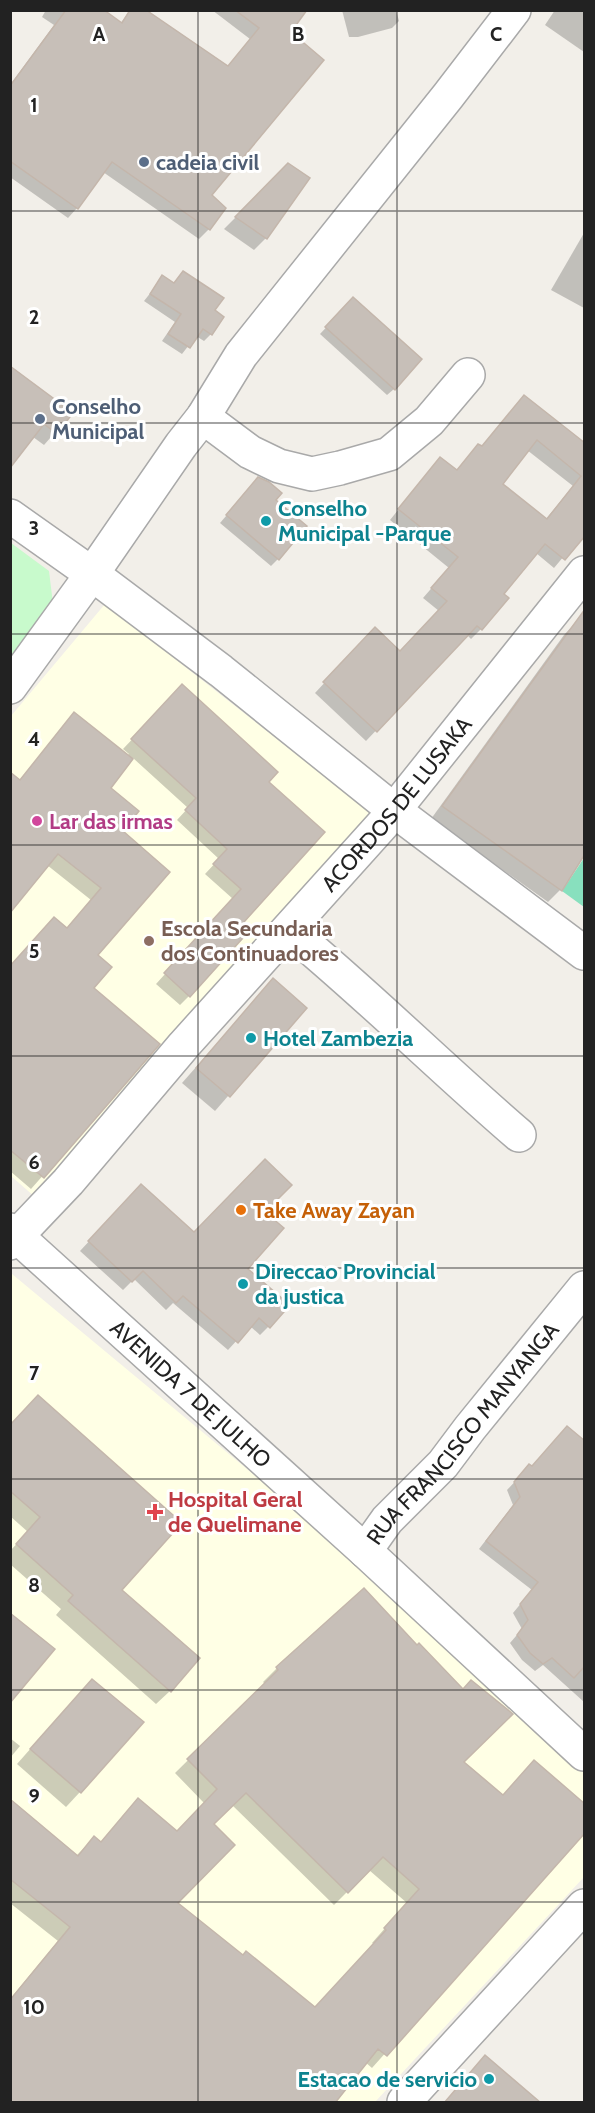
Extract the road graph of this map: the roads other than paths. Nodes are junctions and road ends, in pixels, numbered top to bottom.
1 (514, 10) edge
2 (468, 375) dead end
3 (203, 417) junction
4 (10, 516) edge
5 (585, 573) edge
6 (92, 574) junction
7 (10, 687) edge
8 (395, 811) junction
9 (289, 930) junction
10 (585, 953) edge
11 (519, 1135) dead end
12 (13, 1236) edge
13 (585, 1288) edge
14 (365, 1551) junction
15 (585, 1754) edge
16 (585, 1906) edge
17 (404, 2103) edge

1 - 3 street
2 - 3 street
3 - 6 street
4 - 6 street
5 - 8 street, ACORDOS DE LUSAKA
6 - 7 street
6 - 8 street
8 - 9 street, ACORDOS DE LUSAKA
8 - 10 street
9 - 11 street
9 - 12 street, ACORDOS DE LUSAKA
12 - 14 street, AVENIDA 7 DE JULHO
13 - 14 street, RUA FRANCISCO MANYANGA
14 - 15 street, AVENIDA 7 DE JULHO
16 - 17 street

